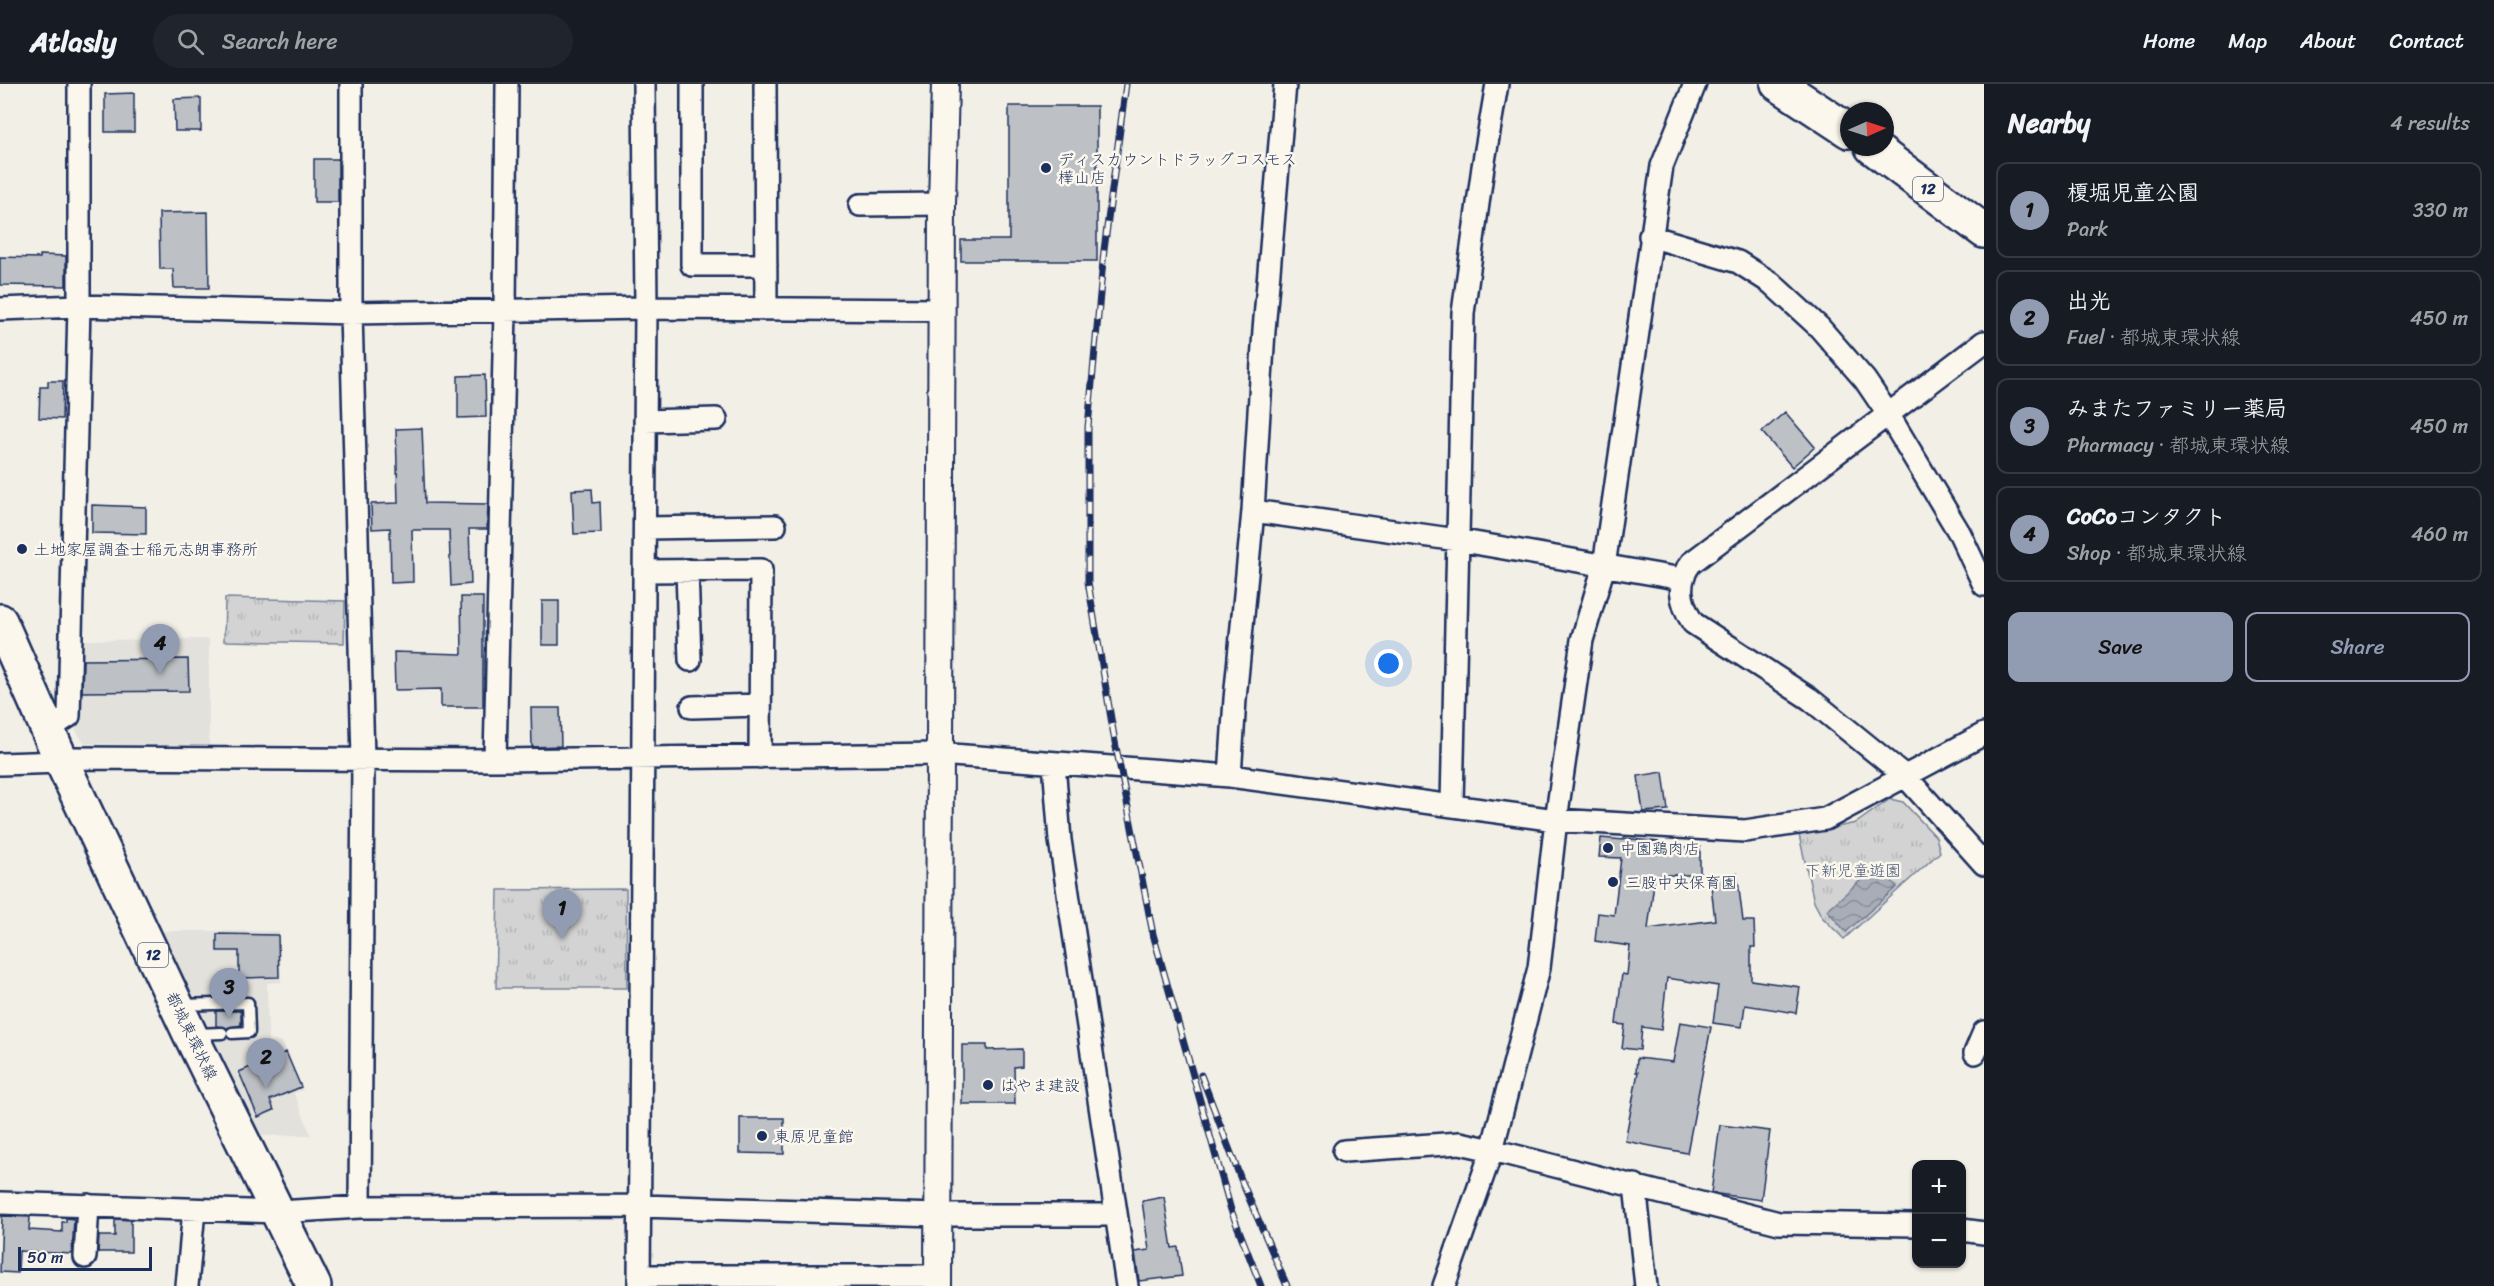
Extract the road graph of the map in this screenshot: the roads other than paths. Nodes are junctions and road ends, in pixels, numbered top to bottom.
1 (79, 84) edge
2 (351, 84) edge
3 (507, 84) edge
4 (644, 84) edge
5 (692, 84) edge
6 (765, 84) edge
7 (945, 84) edge
8 (1284, 84) edge
9 (1497, 84) edge
10 (1695, 84) edge
11 (1778, 84) edge
12 (1840, 125) edge
13 (1884, 156) edge
14 (942, 204) junction
15 (860, 205) dead end
16 (1984, 231) edge
17 (1650, 236) junction
18 (766, 265) junction
19 (79, 306) junction
20 (646, 308) junction
21 (0, 309) edge
22 (766, 309) junction
23 (505, 310) junction
24 (942, 310) junction
25 (351, 313) junction
26 (1984, 342) edge
27 (1888, 414) junction
28 (716, 419) dead end
29 (645, 421) junction
30 (1253, 511) junction
31 (775, 526) dead end
32 (645, 528) junction
33 (1457, 540) junction
34 (1604, 566) junction
35 (687, 570) junction
36 (645, 571) junction
37 (1682, 579) junction
38 (1984, 585) edge
39 (0, 621) edge
40 (690, 660) dead end
41 (760, 705) junction
42 (692, 707) dead end
43 (49, 729) junction
44 (1984, 734) edge
45 (939, 754) junction
46 (760, 757) junction
47 (363, 758) junction
48 (644, 758) junction
49 (495, 760) junction
50 (62, 762) junction
51 (1054, 763) junction
52 (0, 764) edge
53 (1230, 776) junction
54 (1906, 777) junction
55 (1452, 804) junction
56 (1556, 819) junction
57 (1984, 864) edge
58 (184, 1020) junction
59 (1984, 1032) edge
60 (1975, 1053) dead end
61 (1492, 1150) junction
62 (1344, 1151) dead end
63 (1635, 1185) junction
64 (0, 1203) edge
65 (88, 1205) junction
66 (641, 1206) junction
67 (360, 1207) junction
68 (194, 1210) junction
69 (279, 1212) junction
70 (938, 1215) junction
71 (1115, 1215) junction
72 (1912, 1225) edge
73 (1966, 1231) edge
74 (1984, 1233) edge
75 (85, 1257) dead end
76 (639, 1281) edge
77 (938, 1281) edge
78 (187, 1286) edge
79 (314, 1286) edge
80 (1127, 1286) edge
81 (1444, 1286) edge
82 (1646, 1286) edge

1 - 19 street
2 - 25 street
3 - 23 street
4 - 20 street
5 - 18 street
6 - 18 street
7 - 14 street
8 - 30 street
9 - 33 street
10 - 17 street
11 - 12 main road
13 - 16 main road, 12
14 - 15 street
14 - 24 street
17 - 27 street
17 - 34 street
18 - 22 street
19 - 21 street
19 - 25 street
19 - 43 street
20 - 22 street
20 - 23 street
20 - 29 street
22 - 24 street
23 - 25 street
23 - 49 street
24 - 45 street
25 - 47 street
26 - 27 street
27 - 37 street
27 - 38 street
28 - 29 street
29 - 32 street
30 - 33 street
30 - 53 street
31 - 32 street
32 - 36 street
33 - 34 street
33 - 55 street
34 - 37 street
34 - 56 street
35 - 36 street
35 - 40 street
35 - 41 street
36 - 48 street
37 - 54 street
39 - 43 main road, 都城東環状線 / 12
41 - 42 street
41 - 46 street
43 - 50 main road, 都城東環状線 / 12
44 - 54 street
45 - 46 street
45 - 51 street
45 - 70 street
46 - 48 street
47 - 49 street
47 - 50 street
47 - 67 street
48 - 49 street
48 - 66 street
50 - 52 street
50 - 58 main road, 都城東環状線 / 12
51 - 53 street
51 - 71 street
53 - 55 street
54 - 56 street
54 - 57 street
55 - 56 street
56 - 61 street
58 - 58 lane
58 - 69 main road, 都城東環状線 / 12
59 - 60 street
61 - 62 street
61 - 63 street
61 - 81 street
63 - 72 street
63 - 82 street
64 - 65 street
65 - 68 street
65 - 75 street
66 - 67 street
66 - 70 street
66 - 76 street
67 - 69 street
68 - 69 street
68 - 78 street
69 - 79 main road, 都城東環状線 / 12
70 - 71 street
70 - 77 street
71 - 80 street
73 - 74 street
76 - 77 street

